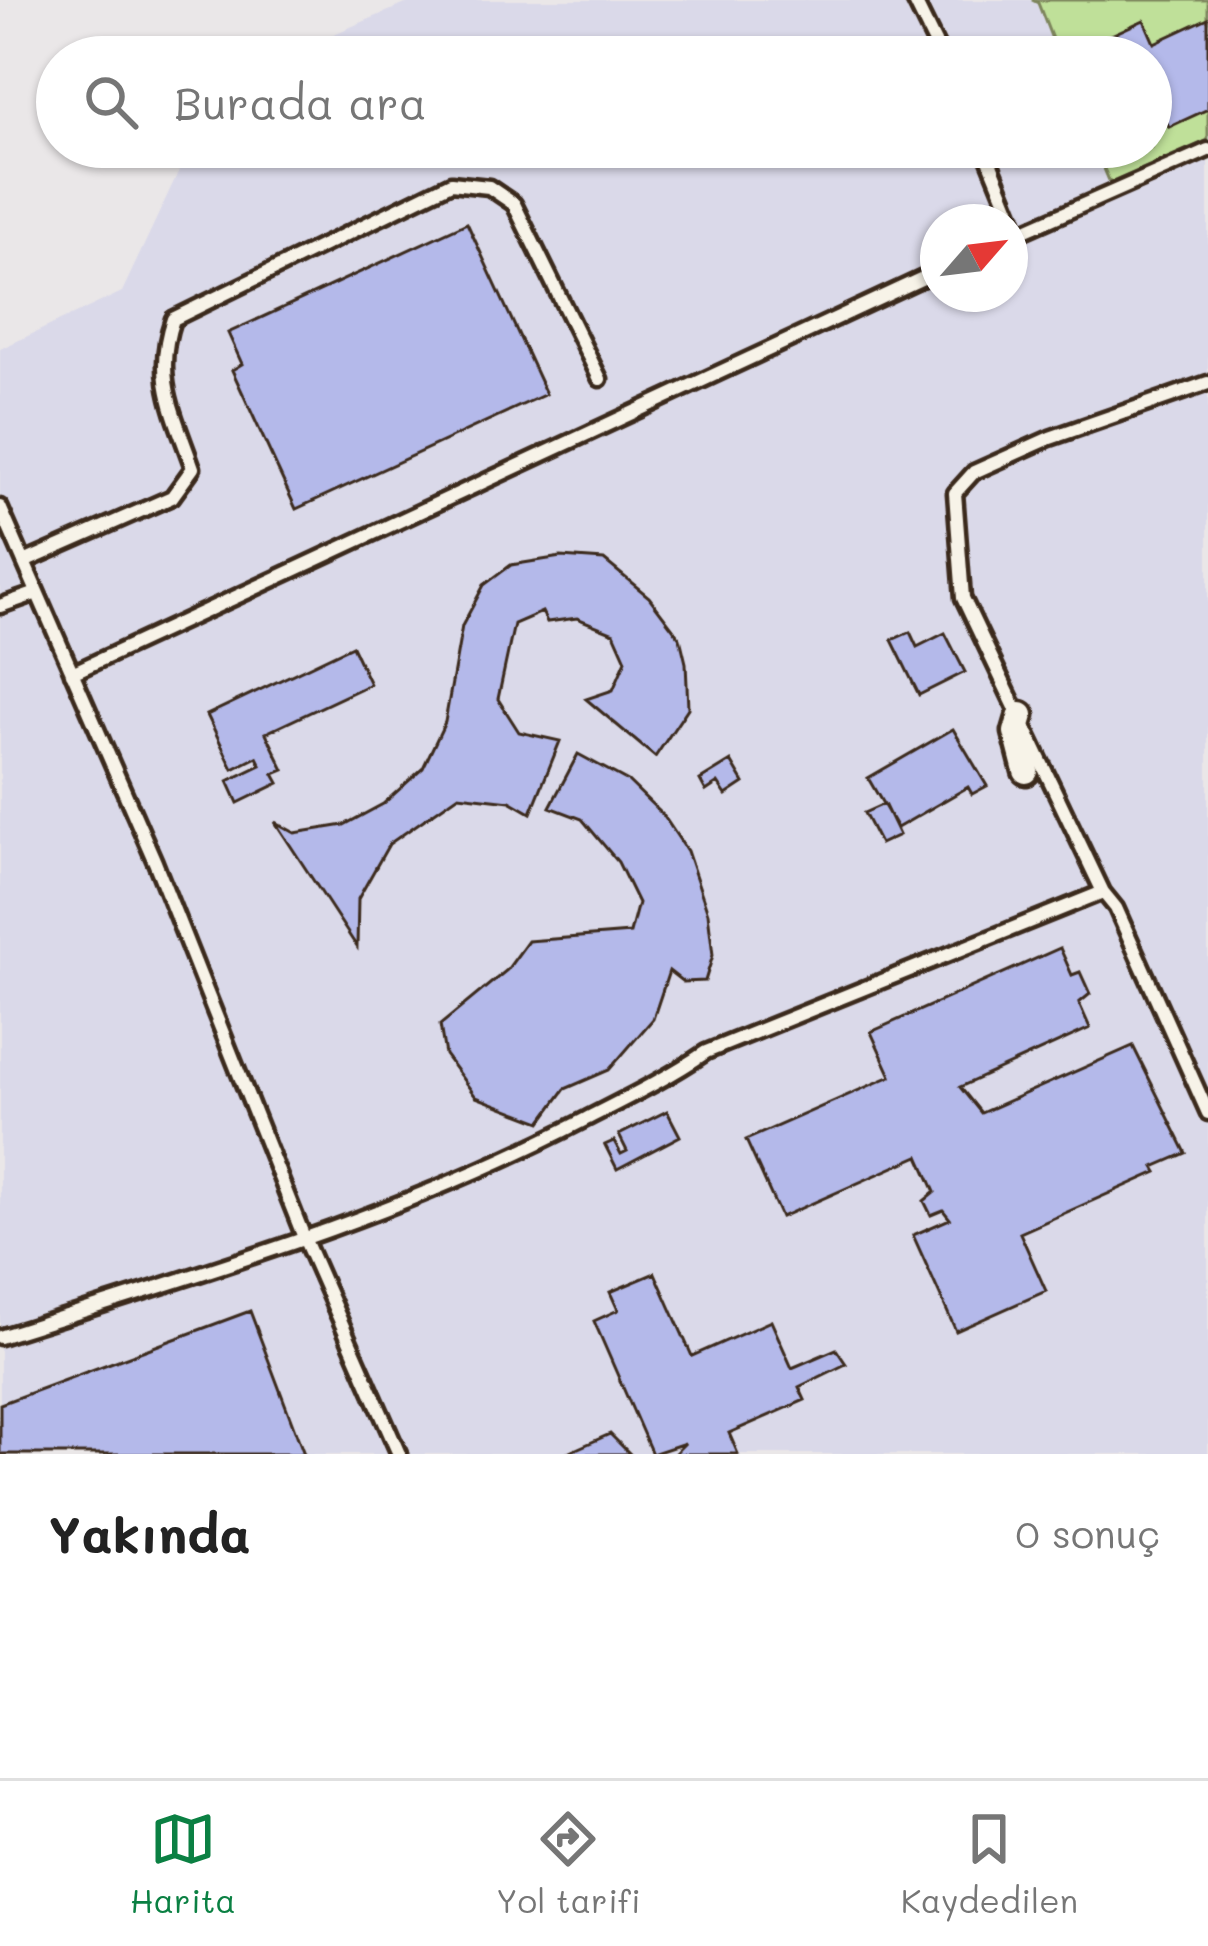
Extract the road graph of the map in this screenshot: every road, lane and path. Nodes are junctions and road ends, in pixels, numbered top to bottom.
1 (914, 0) edge
2 (932, 36) edge
3 (1208, 150) edge
4 (1172, 166) edge
5 (991, 168) edge
6 (1167, 168) edge
7 (1004, 204) edge
8 (1028, 229) edge
9 (920, 279) edge
10 (600, 379) dead end
11 (1208, 383) edge
12 (0, 507) edge
13 (24, 562) junction
14 (38, 593) junction
15 (0, 606) edge
16 (72, 674) junction
17 (1021, 715) junction
18 (1026, 771) dead end
19 (1103, 892) junction
20 (1208, 1113) edge
21 (305, 1240) junction
22 (0, 1336) edge
23 (399, 1454) edge

1 - 2 lane
3 - 4 lane
5 - 7 lane
6 - 8 lane
9 - 16 lane
10 - 13 lane
11 - 17 lane
12 - 13 lane
13 - 14 lane
14 - 15 lane
14 - 16 lane
16 - 21 lane
17 - 18 street
17 - 19 lane
19 - 20 lane
19 - 21 lane
21 - 22 lane
21 - 23 lane

